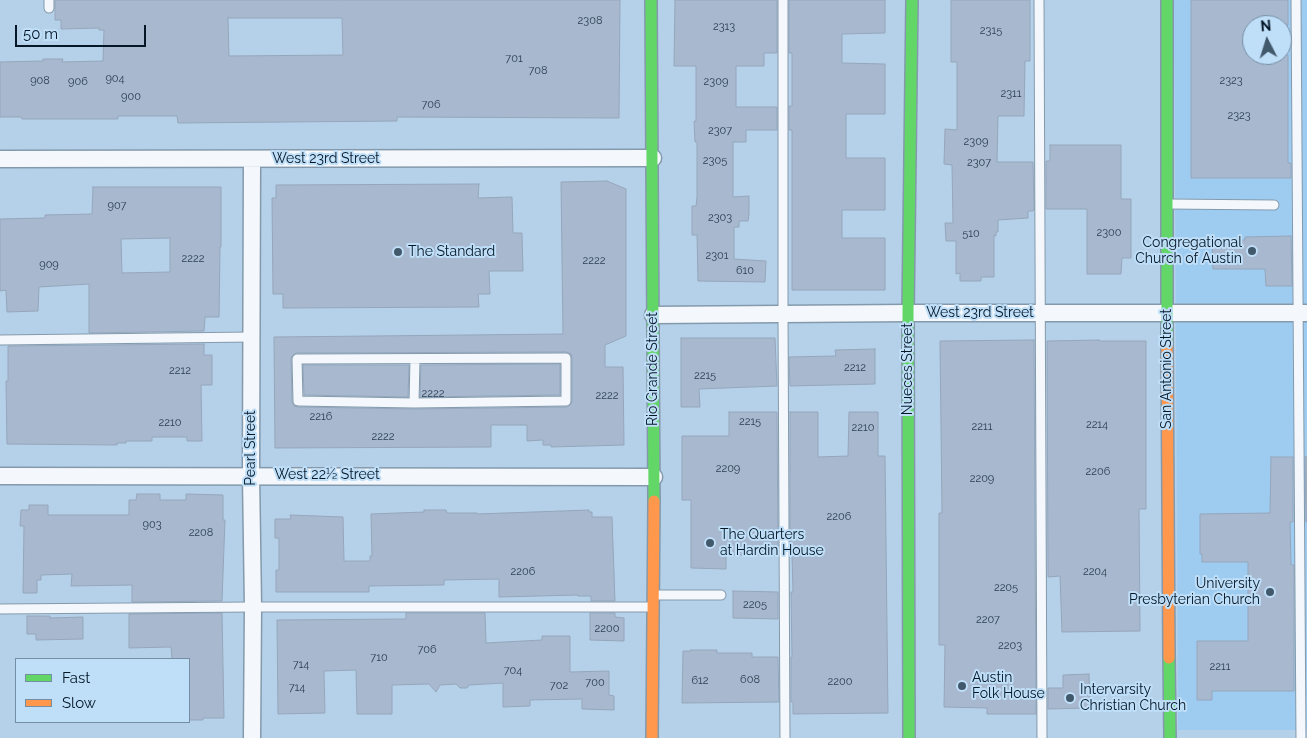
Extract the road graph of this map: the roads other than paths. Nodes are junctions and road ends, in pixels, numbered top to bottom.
1 (651, 0) edge
2 (783, 0) edge
3 (912, 0) edge
4 (1039, 0) edge
5 (1167, 0) edge
6 (1296, 0) edge
7 (653, 158) junction
8 (0, 159) edge
9 (252, 159) junction
10 (1167, 204) junction
11 (1274, 204) dead end
12 (908, 313) junction
13 (1303, 313) edge
14 (783, 314) junction
15 (1041, 314) junction
16 (1167, 314) junction
17 (653, 315) junction
18 (252, 337) junction
19 (0, 340) edge
20 (415, 358) junction
21 (414, 402) junction
22 (251, 475) junction
23 (0, 476) edge
24 (654, 477) junction
25 (720, 595) dead end
26 (653, 601) junction
27 (253, 607) junction
28 (0, 609) edge
29 (252, 738) edge
30 (652, 738) edge
31 (785, 738) edge
32 (909, 738) edge
33 (1042, 738) edge
34 (1170, 738) edge
35 (1301, 738) edge

1 - 7 street, Rio Grande Street
2 - 14 lane
3 - 12 street, Nueces Street
4 - 15 lane
5 - 10 street, San Antonio Street
6 - 13 lane
7 - 9 street, West 23rd Street
7 - 17 street, Rio Grande Street
8 - 9 street, West 23rd Street
9 - 18 street, Pearl Street
10 - 11 lane
10 - 16 street, San Antonio Street
12 - 14 street, West 23rd Street
12 - 15 street, West 23rd Street
12 - 32 street, Nueces Street
13 - 16 street, West 23rd Street
13 - 35 lane
14 - 17 street, West 23rd Street
14 - 31 lane
15 - 16 street, West 23rd Street
15 - 33 lane
16 - 34 street, San Antonio Street
17 - 24 street, Rio Grande Street
18 - 19 lane
18 - 22 street, Pearl Street
20 - 21 lane
20 - 21 lane
20 - 21 lane
22 - 23 street, West 22½ Street
22 - 24 street, West 22½ Street
22 - 27 street, Pearl Street
24 - 26 street, Rio Grande Street
25 - 26 lane
26 - 27 lane
26 - 30 street, Rio Grande Street
27 - 28 lane
27 - 29 street, Pearl Street

